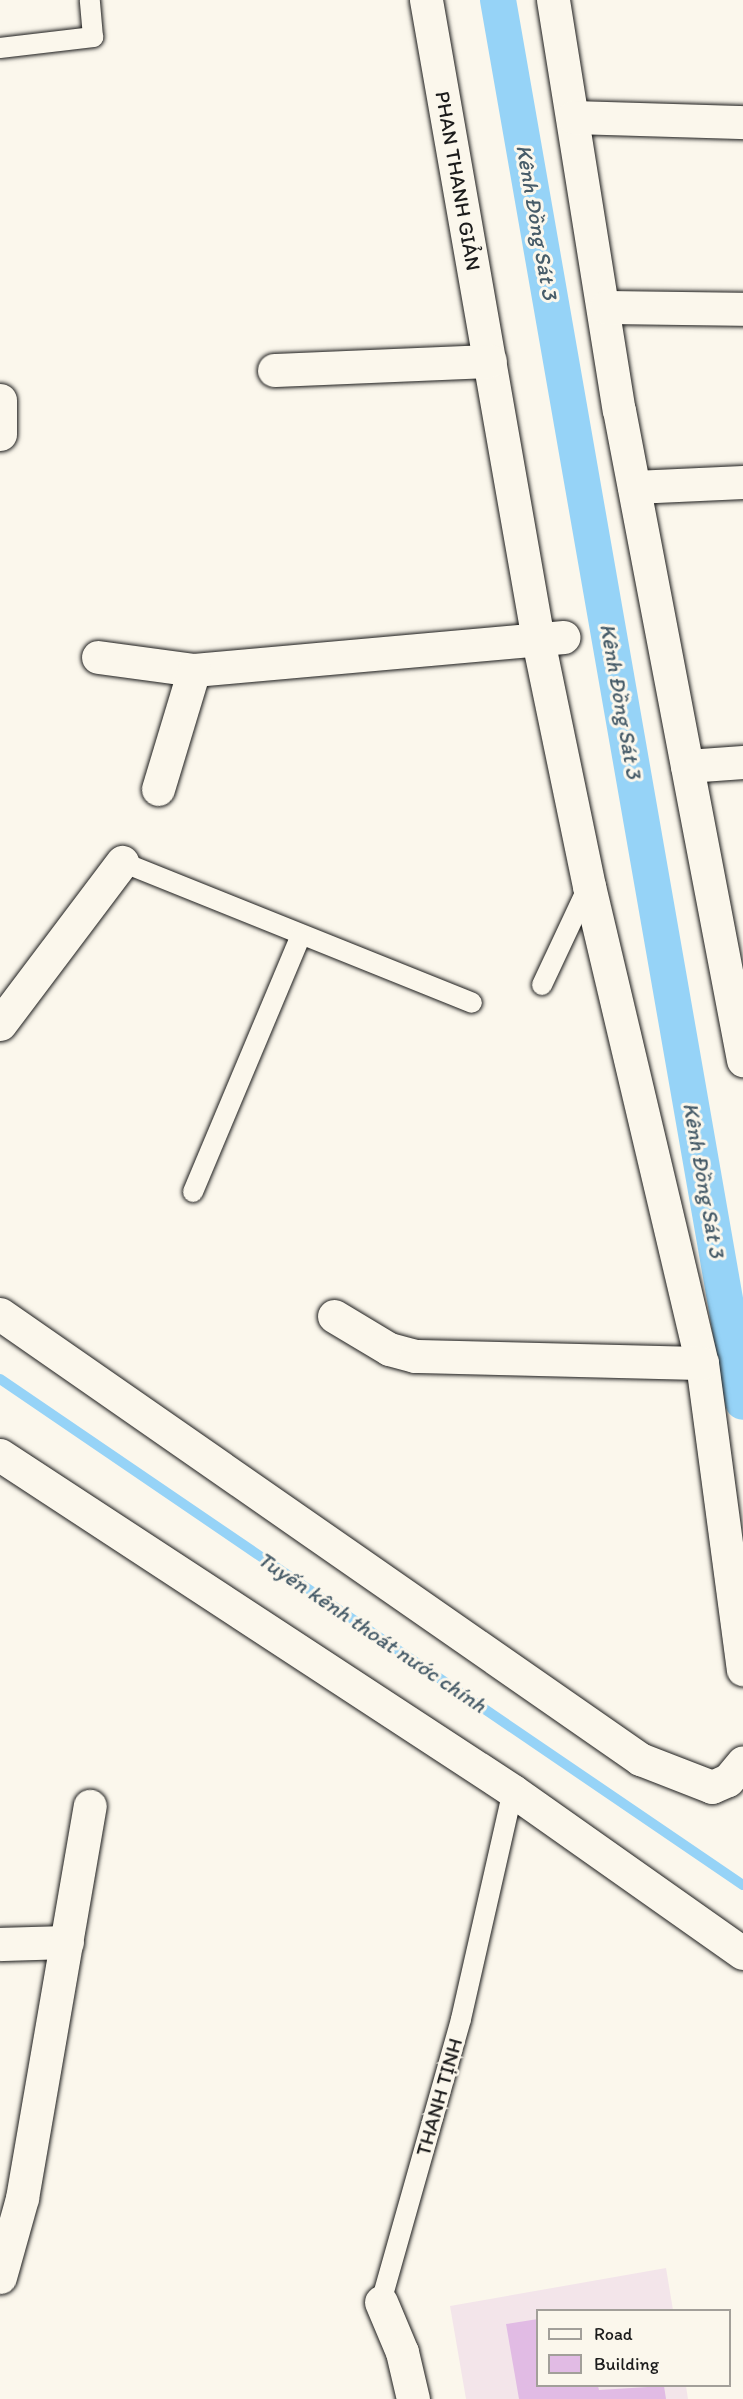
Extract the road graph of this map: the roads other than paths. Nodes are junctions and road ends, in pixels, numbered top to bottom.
1 (90, 0) edge
2 (426, 0) edge
3 (553, 0) edge
4 (0, 48) edge
5 (573, 117) junction
6 (743, 122) edge
7 (606, 307) junction
8 (743, 309) edge
9 (490, 361) junction
10 (274, 370) dead end
11 (0, 400) edge
12 (0, 434) edge
13 (743, 482) edge
14 (634, 487) junction
15 (551, 639) junction
16 (98, 657) dead end
17 (194, 670) junction
18 (743, 762) edge
19 (687, 766) junction
20 (158, 789) dead end
21 (122, 862) joint
22 (588, 886) junction
23 (301, 935) junction
24 (542, 984) dead end
25 (472, 1003) dead end
26 (0, 1024) edge
27 (743, 1060) edge
28 (193, 1192) dead end
29 (0, 1314) edge
30 (334, 1316) dead end
31 (702, 1363) junction
32 (0, 1455) edge
33 (743, 1669) edge
34 (743, 1762) edge
35 (513, 1791) junction
36 (90, 1806) dead end
37 (67, 1942) junction
38 (0, 1944) edge
39 (743, 1953) edge
40 (8, 2222) edge
41 (0, 2277) edge
42 (381, 2302) joint
43 (413, 2399) edge

1 - 4 lane
2 - 9 street, PHAN THANH GIẢN
3 - 5 street
5 - 6 street
5 - 7 street
7 - 8 street
7 - 14 street
9 - 10 street
9 - 15 street, PHAN THANH GIẢN
11 - 12 street
13 - 14 street
14 - 19 street
15 - 17 street
15 - 22 street, PHAN THANH GIẢN
16 - 17 street
17 - 20 street
18 - 19 street
19 - 27 street
21 - 23 lane
21 - 26 street
22 - 24 lane
22 - 31 street, PHAN THANH GIẢN
23 - 25 lane
23 - 28 lane
29 - 34 street
30 - 31 street
31 - 33 street, PHAN THANH GIẢN
32 - 35 street
35 - 39 street
35 - 42 lane, THANH TỊNH
36 - 37 street
37 - 38 street
37 - 40 street
40 - 41 street
42 - 43 street, THANH TỊNH

